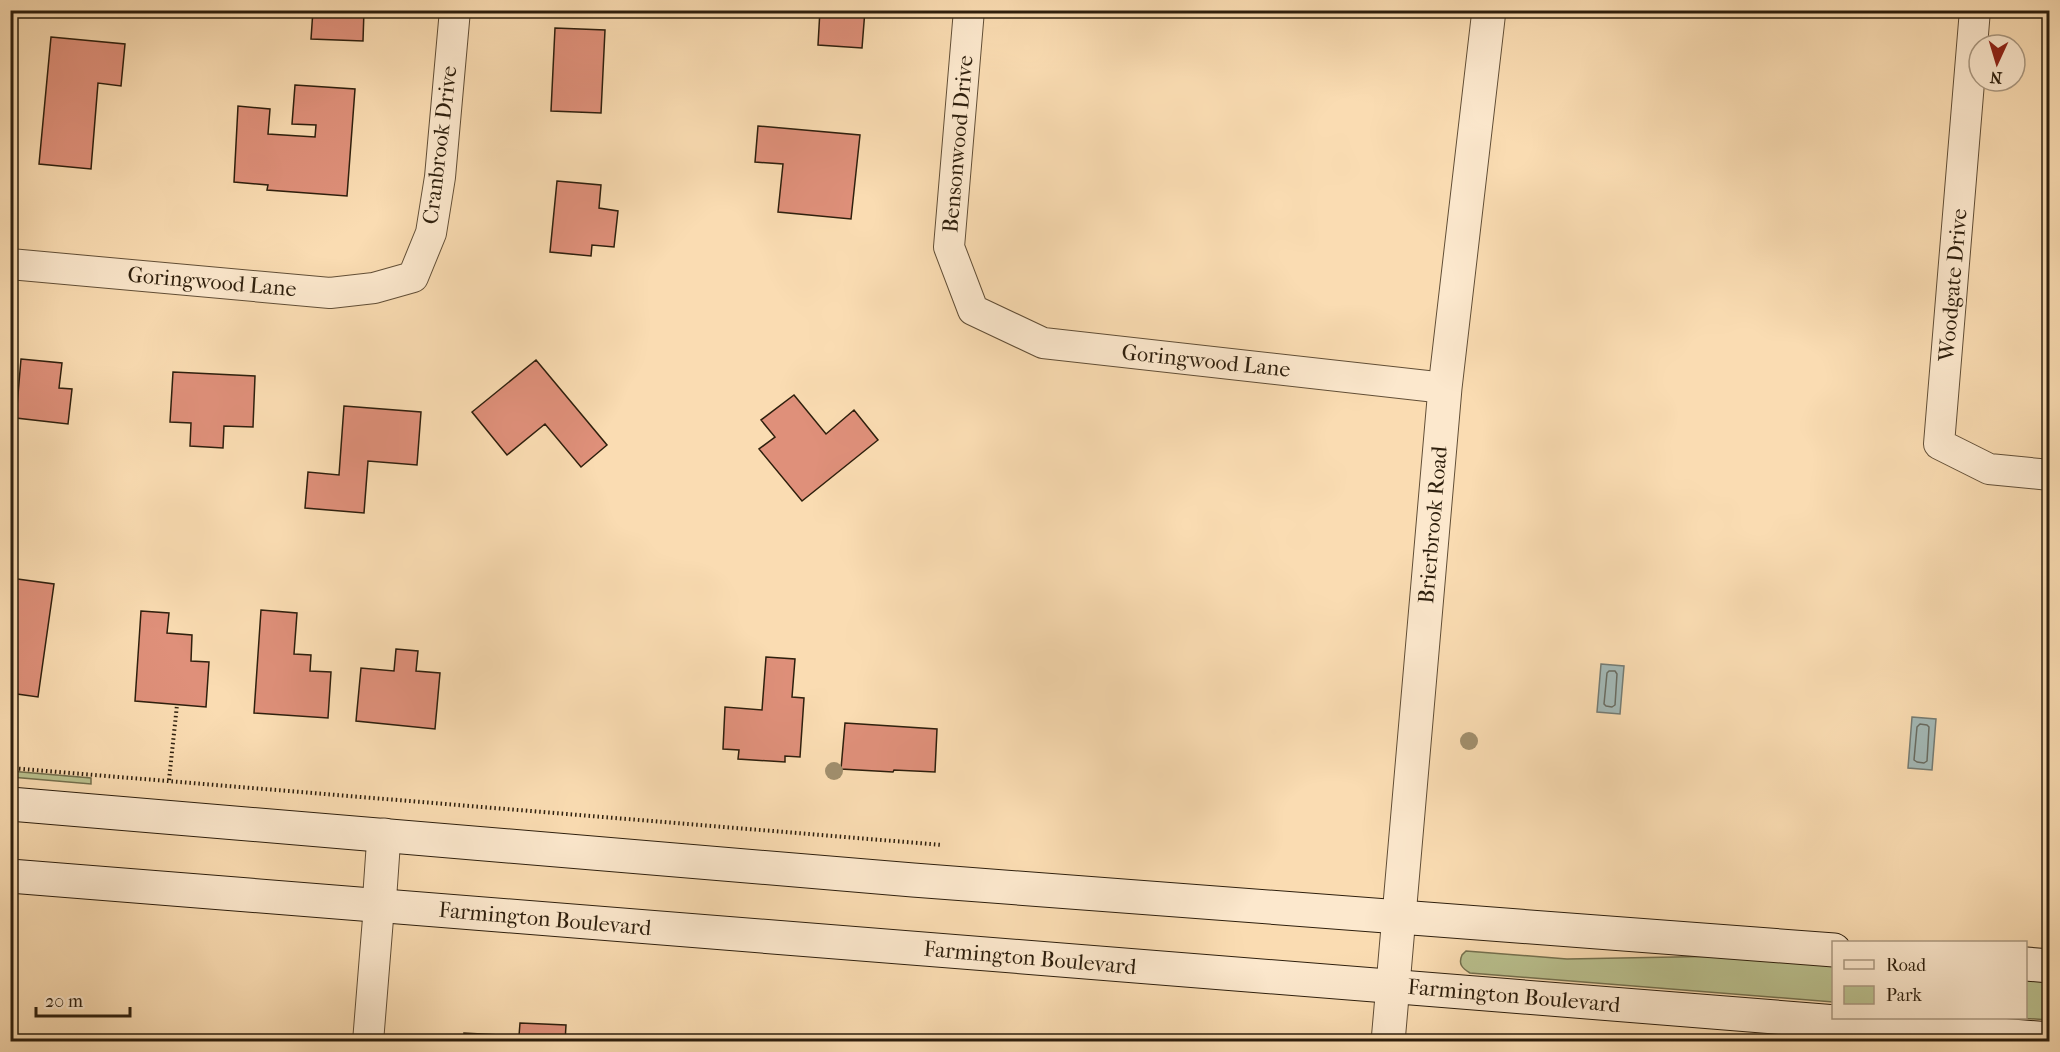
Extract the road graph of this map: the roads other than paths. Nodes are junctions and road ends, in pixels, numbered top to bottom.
1 (455, 10) edge
2 (969, 10) edge
3 (1489, 10) edge
4 (1975, 10) edge
5 (10, 264) edge
6 (413, 277) joint
7 (973, 310) joint
8 (1445, 388) junction
9 (2049, 475) edge
10 (10, 804) edge
11 (384, 835) junction
12 (10, 876) edge
13 (379, 906) junction
14 (1399, 917) junction
15 (1832, 950) edge
16 (2027, 964) edge
17 (2049, 966) edge
18 (1393, 986) junction
19 (2049, 1039) edge
20 (368, 1041) edge
21 (1388, 1041) edge

1 - 6 street, Cranbrook Drive
2 - 7 street, Bensonwood Drive
3 - 8 main road, Brierbrook Road
4 - 9 street, Woodgate Drive
5 - 6 street, Goringwood Lane
7 - 8 street, Goringwood Lane
8 - 14 main road, Brierbrook Road
10 - 11 main road
11 - 13 main road
11 - 14 main road
12 - 13 main road, Farmington Boulevard
13 - 18 main road, Farmington Boulevard
13 - 20 street
14 - 15 main road
14 - 18 main road, Brierbrook Road
16 - 17 main road
18 - 19 main road, Farmington Boulevard
18 - 21 main road, Brierbrook Road

